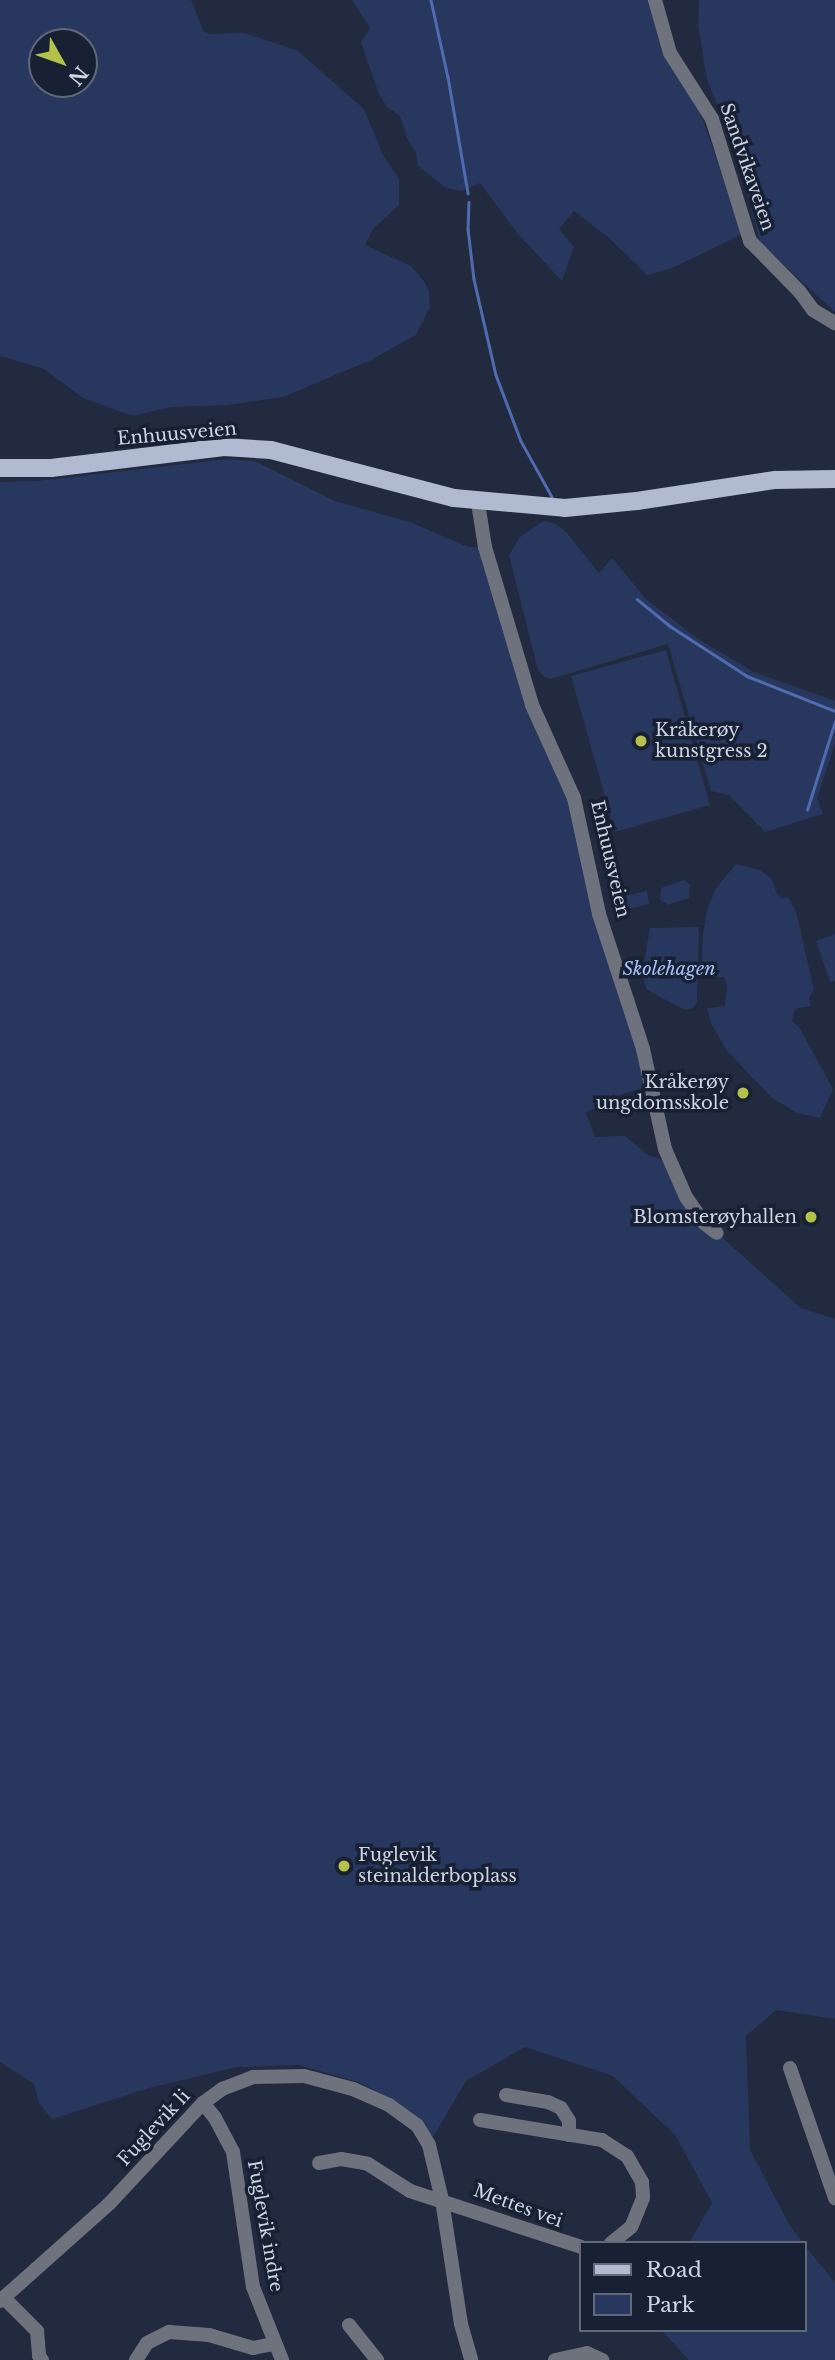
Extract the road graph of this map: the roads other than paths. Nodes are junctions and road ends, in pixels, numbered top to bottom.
1 (655, 0) edge
2 (835, 323) edge
3 (0, 468) edge
4 (835, 479) edge
5 (478, 503) junction
6 (717, 1233) dead end
7 (790, 2068) dead end
8 (506, 2095) dead end
9 (203, 2103) junction
10 (480, 2120) dead end
11 (569, 2135) junction
12 (319, 2163) dead end
13 (835, 2198) edge
14 (442, 2200) junction
15 (614, 2241) edge
16 (580, 2247) edge
17 (2, 2300) edge
18 (349, 2325) dead end
19 (274, 2344) junction
20 (42, 2360) edge
21 (136, 2360) edge
22 (282, 2360) edge
23 (377, 2360) edge
24 (471, 2360) edge
25 (555, 2360) edge
26 (603, 2360) edge

1 - 2 street, Sandvikaveien
3 - 5 main road, Enhuusveien
4 - 5 main road, Enhuusveien
5 - 6 street, Enhuusveien
7 - 13 street
8 - 11 street
9 - 14 street, Fuglevik li
9 - 17 street, Fuglevik li
9 - 19 street, Fuglevik indre
10 - 11 street
11 - 15 street
12 - 14 street, Mettes vei
14 - 16 street, Mettes vei
14 - 24 street, Fuglevik li
17 - 20 street
18 - 23 street
19 - 21 street
19 - 22 street, Fuglevik indre
25 - 26 street

